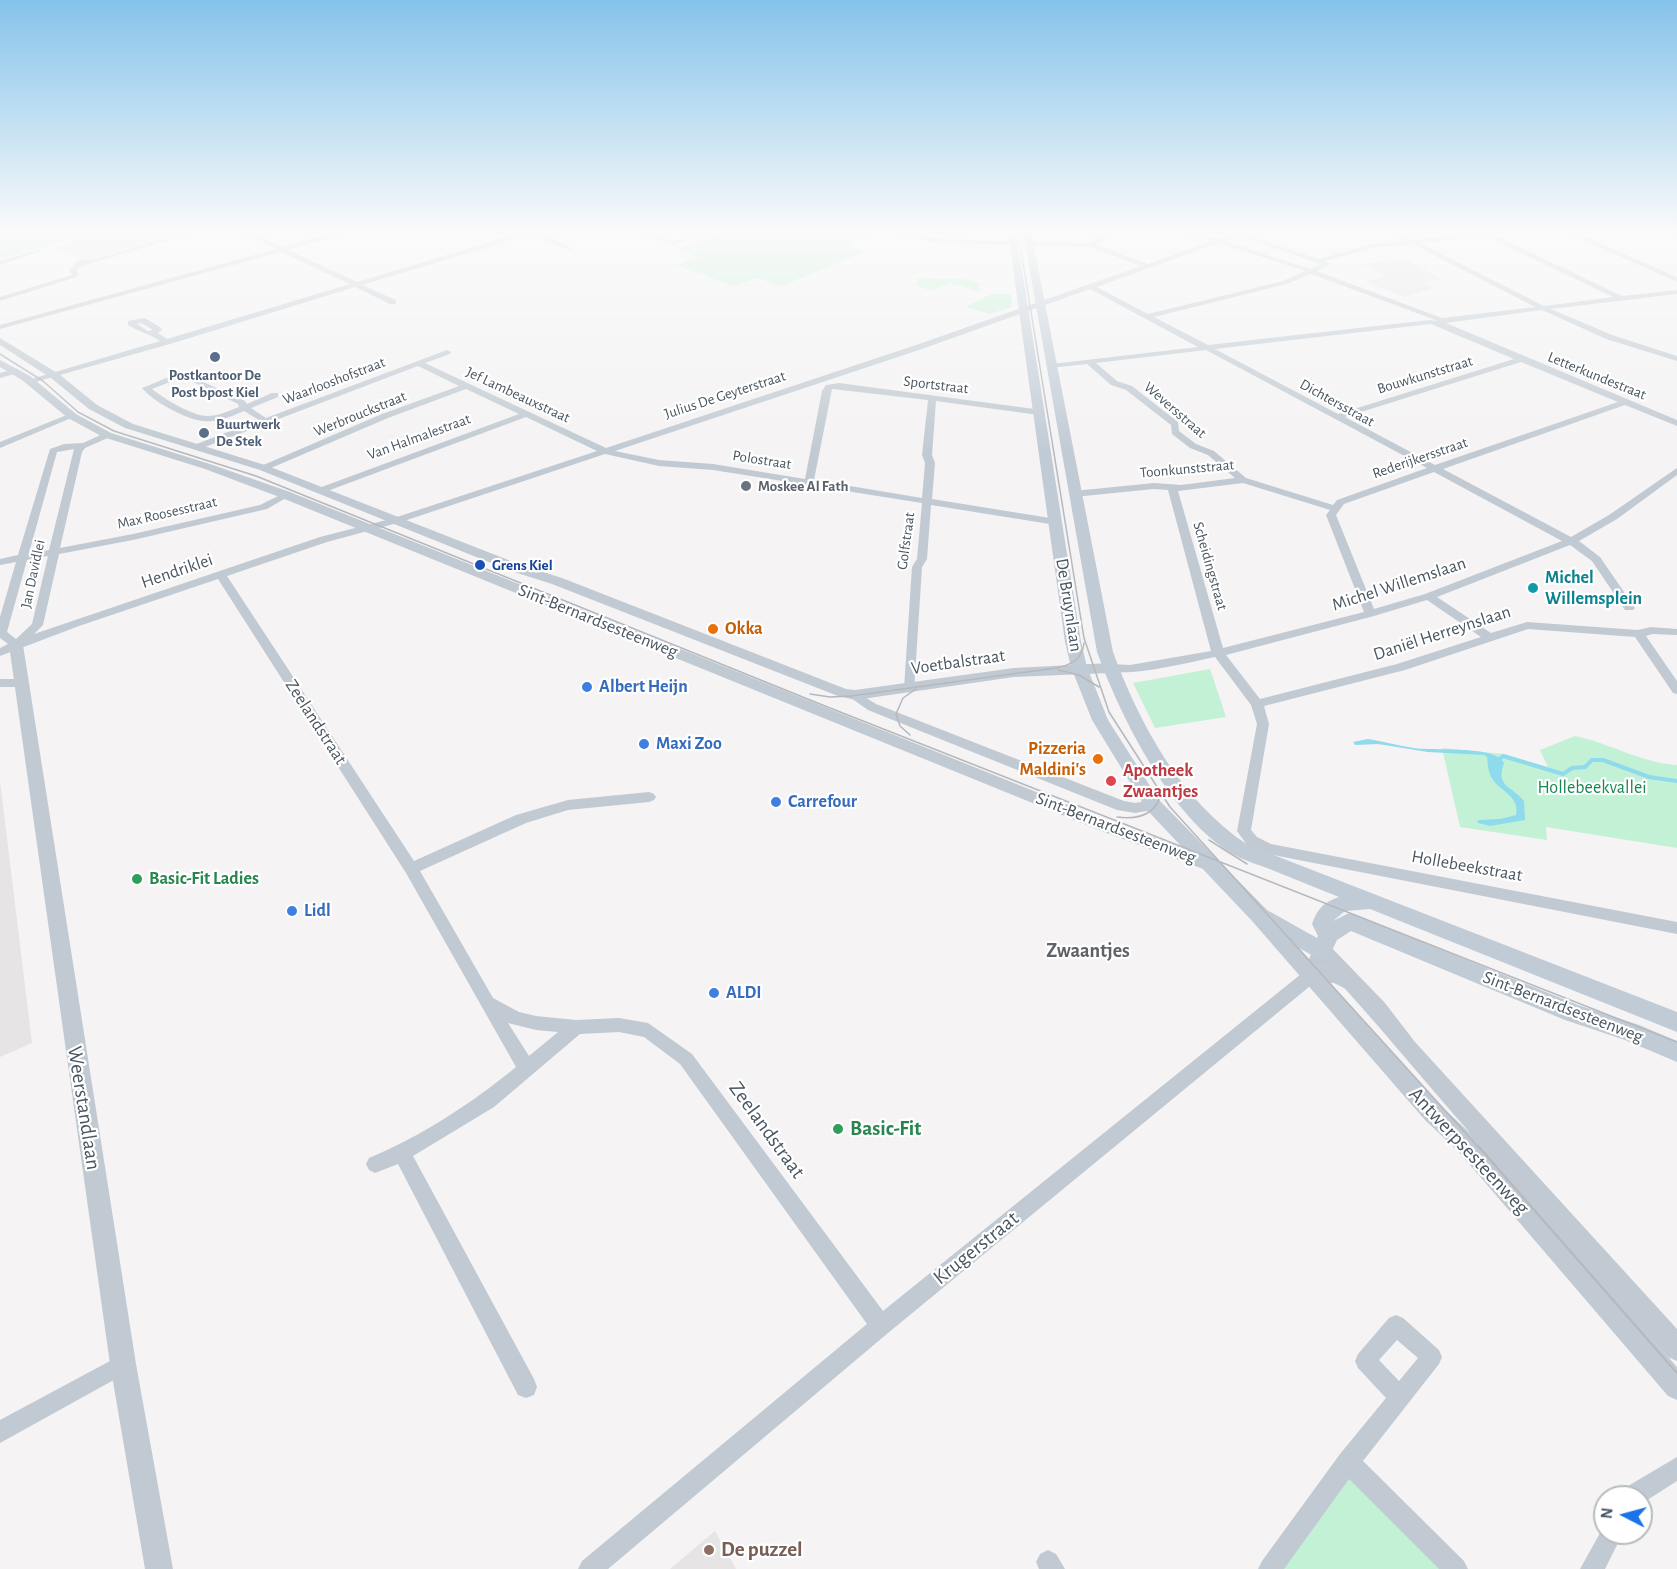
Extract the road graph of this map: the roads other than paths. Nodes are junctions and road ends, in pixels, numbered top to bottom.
1 (80, 305) edge
2 (290, 305) edge
3 (1022, 305) edge
4 (1029, 305) edge
5 (1040, 305) edge
6 (1127, 305) edge
7 (1194, 305) edge
8 (1401, 305) edge
9 (1538, 305) edge
10 (1567, 305) edge
11 (1543, 308) junction
12 (1023, 310) junction
13 (1147, 316) junction
14 (1430, 320) junction
15 (1442, 322) junction
16 (0, 327) edge
17 (153, 333) dead end
18 (0, 340) edge
19 (167, 342) junction
20 (1208, 348) junction
21 (447, 352) dead end
22 (1521, 359) junction
23 (1677, 359) edge
24 (1089, 362) junction
25 (0, 363) edge
26 (418, 363) junction
27 (1052, 366) junction
28 (15, 370) junction
29 (0, 376) edge
30 (55, 376) junction
31 (817, 381) junction
32 (32, 382) junction
33 (466, 386) junction
34 (829, 387) junction
35 (275, 395) dead end
36 (932, 398) junction
37 (1625, 402) junction
38 (243, 407) junction
39 (1039, 412) junction
40 (526, 414) junction
41 (72, 416) junction
42 (1337, 417) junction
43 (266, 421) junction
44 (1677, 423) edge
45 (107, 435) junction
46 (0, 445) edge
47 (82, 446) junction
48 (197, 447) junction
49 (605, 451) junction
50 (264, 468) junction
51 (1433, 469) junction
52 (1677, 471) edge
53 (1243, 480) junction
54 (809, 482) junction
55 (1172, 488) junction
56 (322, 490) junction
57 (1074, 494) junction
58 (286, 495) junction
59 (927, 502) junction
60 (1334, 508) junction
61 (397, 520) junction
62 (1056, 522) junction
63 (367, 527) junction
64 (1571, 541) junction
65 (52, 553) junction
66 (23, 558) junction
67 (0, 562) edge
68 (222, 575) junction
69 (1429, 596) junction
70 (1629, 608) dead end
71 (1370, 614) junction
72 (1677, 632) edge
73 (1639, 634) junction
74 (1489, 637) junction
75 (16, 645) junction
76 (0, 652) edge
77 (1218, 653) junction
78 (1079, 667) junction
79 (1110, 668) junction
80 (10, 683) edge
81 (910, 688) junction
82 (1677, 690) edge
83 (849, 694) junction
84 (1257, 704) junction
85 (649, 796) dead end
86 (1153, 805) junction
87 (1223, 838) joint
88 (1206, 862) junction
89 (411, 869) junction
90 (1328, 883) junction
91 (1377, 904) junction
92 (1346, 913) junction
93 (1260, 916) junction
94 (1677, 928) edge
95 (1325, 943) junction
96 (1312, 975) junction
97 (1359, 989) junction
98 (487, 1003) junction
99 (1677, 1022) edge
100 (576, 1027) junction
101 (1677, 1052) edge
102 (527, 1069) junction
103 (402, 1153) junction
104 (375, 1164) dead end
105 (881, 1326) junction
106 (1677, 1348) edge
107 (123, 1364) junction
108 (1677, 1386) edge
109 (526, 1387) dead end
110 (1401, 1398) dead end
111 (0, 1432) edge
112 (1348, 1462) junction
113 (1677, 1468) edge
114 (1650, 1485) edge
115 (1605, 1545) edge
116 (159, 1569) edge
117 (591, 1569) edge
118 (1270, 1569) edge
119 (1456, 1569) edge
120 (1592, 1569) edge

1 - 16 street
2 - 19 street
3 - 12 main road, De Bruynlaan
4 - 12 street, Julius De Geyterstraat
5 - 27 main road, De Bruynlaan
6 - 13 street, Dichtersstraat
7 - 13 street
8 - 14 street, Letterkundestraat
9 - 11 street
10 - 11 street
11 - 15 street
11 - 23 street
12 - 31 street, Julius De Geyterstraat
12 - 39 main road, De Bruynlaan
13 - 20 street, Dichtersstraat
14 - 15 street, Letterkundestraat
14 - 20 street
15 - 22 street, Letterkundestraat
17 - 19 street
18 - 30 street, Sint-Bernardsesteenweg
19 - 30 street
20 - 24 street
20 - 42 street, Dichtersstraat
21 - 26 street, Waarlooshofstraat
22 - 37 street, Letterkundestraat
22 - 42 street, Bouwkunststraat
24 - 27 street
24 - 53 street, Weversstraat
25 - 28 street, Sint-Bernardsesteenweg
26 - 33 street, Jef Lambeauxstraat
26 - 43 street, Waarlooshofstraat
27 - 57 main road, De Bruynlaan
28 - 29 street
28 - 32 street, Sint-Bernardsesteenweg
30 - 32 street
30 - 48 street, Sint-Bernardsesteenweg
31 - 34 street
31 - 49 street, Julius De Geyterstraat
32 - 41 street, Sint-Bernardsesteenweg
33 - 40 street, Jef Lambeauxstraat
33 - 50 street, Werbrouckstraat
34 - 36 street, Sportstraat
34 - 54 street
35 - 38 street
36 - 39 street, Sportstraat
36 - 59 street, Golfstraat
37 - 44 street, Letterkundestraat
37 - 51 street, Rederijkersstraat
38 - 38 street
38 - 43 street
39 - 62 main road, De Bruynlaan
40 - 49 street, Jef Lambeauxstraat
40 - 56 street, Van Halmalestraat
41 - 45 street, Sint-Bernardsesteenweg
41 - 46 street
42 - 51 street, Dichtersstraat
43 - 48 street, Waarlooshofstraat
45 - 47 street, Jan Davidlei
45 - 58 street, Sint-Bernardsesteenweg
47 - 65 street, Jan Davidlei
47 - 66 street, Jan Davidlei
48 - 50 street, Sint-Bernardsesteenweg
49 - 54 street, Polostraat
49 - 61 street, Julius De Geyterstraat
50 - 56 street, Sint-Bernardsesteenweg
51 - 60 street, Rederijkersstraat
51 - 64 street, Dichtersstraat
52 - 64 street, Michel Willemslaan
53 - 55 street, Toonkunststraat
53 - 60 street, Toonkunststraat
54 - 59 street, Polostraat
55 - 57 street, Toonkunststraat
55 - 77 street, Scheidingstraat
56 - 61 street, Sint-Bernardsesteenweg
57 - 79 main road, De Bruynlaan
58 - 63 street, Sint-Bernardsesteenweg
58 - 65 street, Max Roosesstraat
59 - 62 street, Polostraat
59 - 81 street, Golfstraat
60 - 71 street
61 - 63 street, Hendriklei
61 - 83 street, Sint-Bernardsesteenweg
62 - 78 main road, De Bruynlaan
63 - 68 street, Hendriklei
63 - 88 street, Sint-Bernardsesteenweg
64 - 69 street, Michel Willemslaan
64 - 70 street
65 - 66 street, Max Roosesstraat
65 - 75 street, Jan Davidlei
66 - 67 street
66 - 75 street, Jan Davidlei
68 - 75 street, Hendriklei
68 - 89 street, Zeelandstraat
69 - 71 street, Michel Willemslaan
69 - 74 street
71 - 77 street, Michel Willemslaan
72 - 73 street, Daniël Herreynslaan
73 - 74 street, Daniël Herreynslaan
73 - 82 street
74 - 84 street, Daniël Herreynslaan
75 - 76 street, Hendriklei
75 - 80 street, Weerstandlaan
77 - 79 street, Michel Willemslaan
77 - 84 street
78 - 79 street, Voetbalstraat
78 - 81 street, Voetbalstraat
78 - 86 main road, De Bruynlaan
79 - 87 main road, De Bruynlaan
80 - 107 street, Weerstandlaan
81 - 83 street, Voetbalstraat
83 - 86 street, Sint-Bernardsesteenweg
84 - 94 street, Hollebeekstraat
85 - 89 street
86 - 88 main road, De Bruynlaan
87 - 90 main road, Sint-Bernardsesteenweg
88 - 93 main road, Antwerpsesteenweg
89 - 98 street, Zeelandstraat
90 - 91 main road, Sint-Bernardsesteenweg
90 - 92 main road
91 - 92 main road
91 - 99 main road, Sint-Bernardsesteenweg
92 - 95 main road
92 - 101 main road, Sint-Bernardsesteenweg
93 - 95 main road, Antwerpsesteenweg
93 - 96 street, Antwerpsesteenweg
95 - 96 street, Krugerstraat
95 - 97 street, Antwerpsesteenweg
96 - 97 street
96 - 105 street, Krugerstraat
96 - 108 street, Antwerpsesteenweg
97 - 106 street, Antwerpsesteenweg
98 - 100 street, Zeelandstraat
98 - 102 street, Zeelandstraat
100 - 102 street
100 - 105 street, Zeelandstraat
102 - 103 street
103 - 104 street
103 - 109 street
105 - 117 street, Krugerstraat
107 - 111 street
107 - 116 street, Weerstandlaan
110 - 112 street
112 - 118 street
112 - 119 street
113 - 114 street
115 - 120 street

